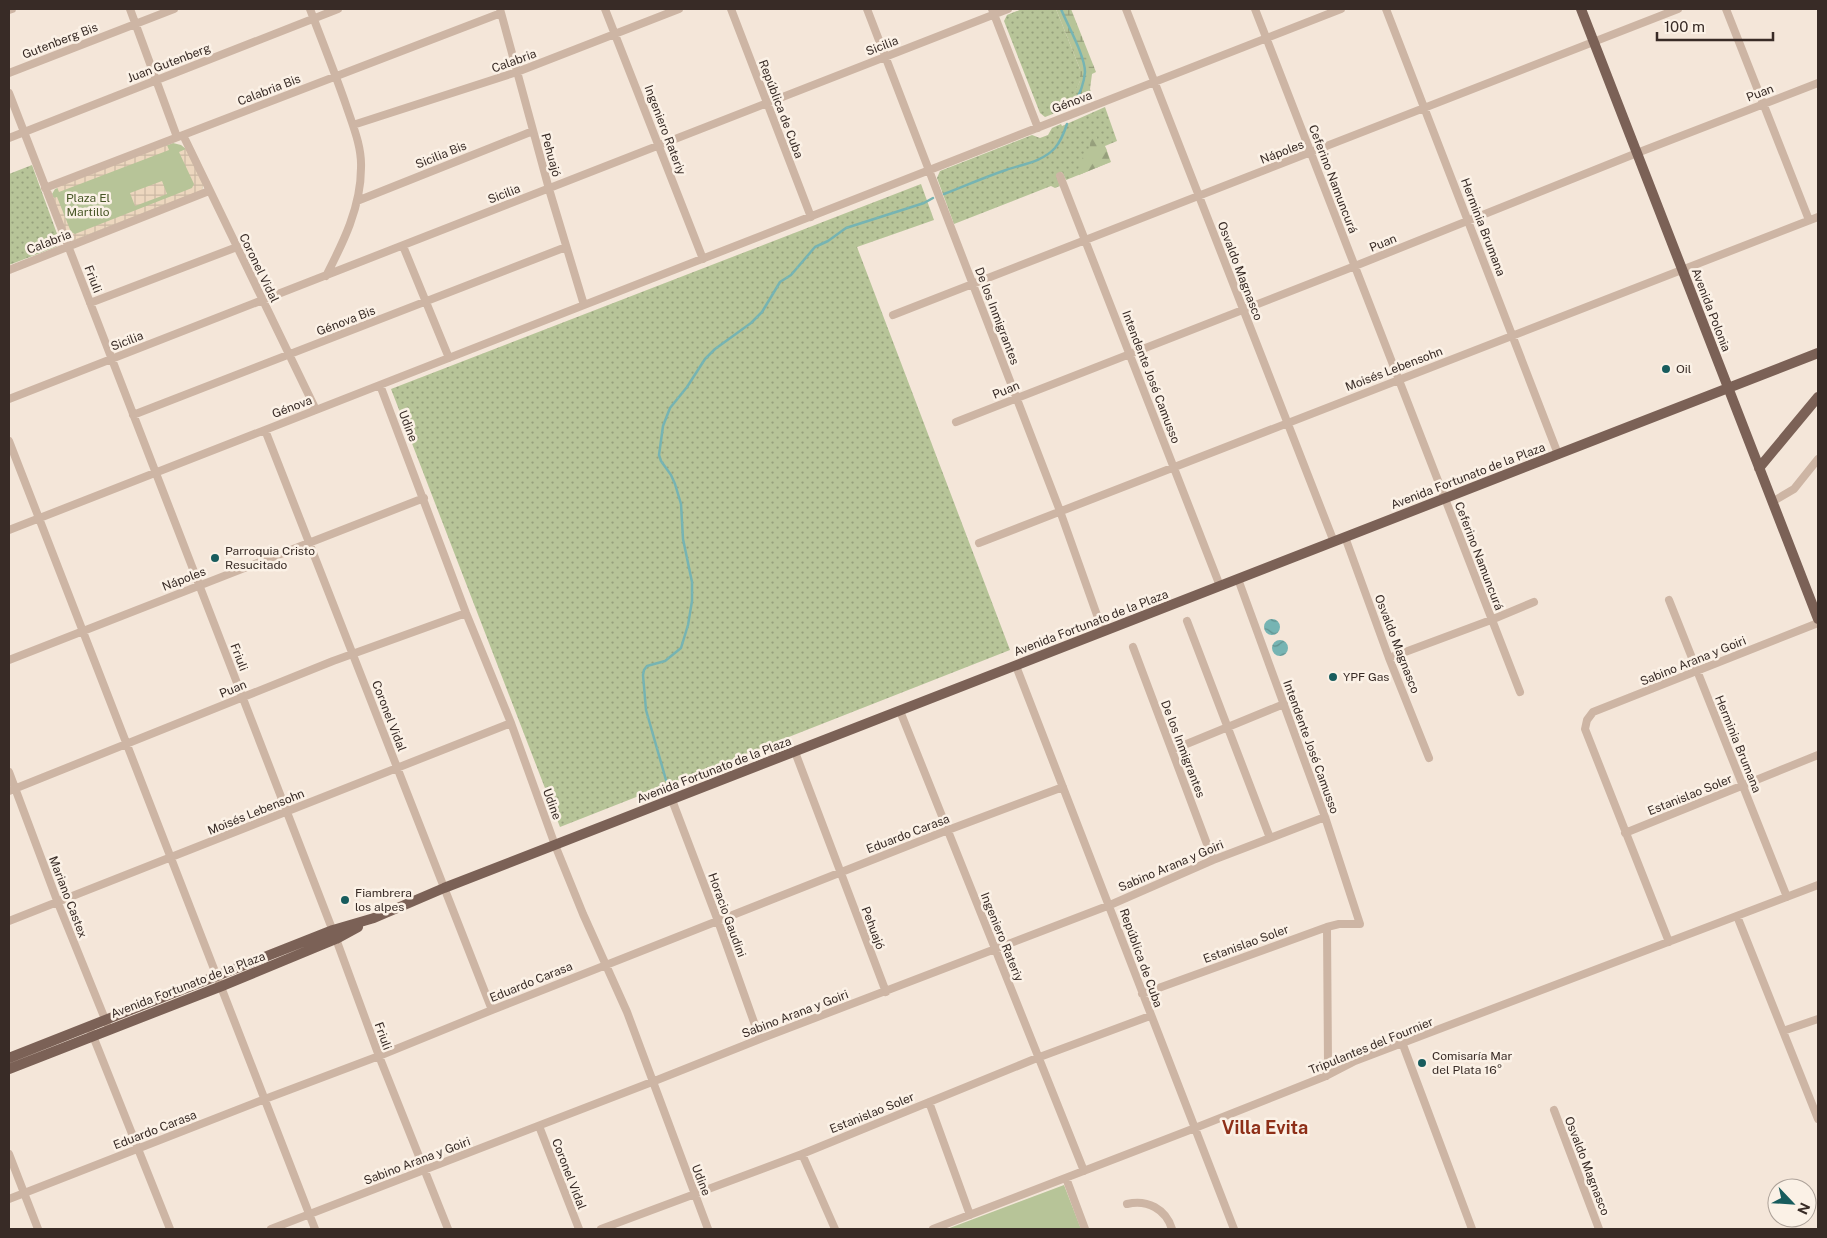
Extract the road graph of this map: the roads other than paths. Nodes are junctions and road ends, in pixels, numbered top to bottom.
1 (130, 9) edge
2 (174, 9) edge
3 (310, 9) edge
4 (338, 9) edge
5 (606, 9) edge
6 (679, 9) edge
7 (731, 9) edge
8 (867, 9) edge
9 (1008, 9) edge
10 (1126, 9) edge
11 (1255, 9) edge
12 (1341, 9) edge
13 (1386, 9) edge
14 (1581, 9) edge
15 (1678, 9) edge
16 (1726, 9) edge
17 (500, 11) edge
18 (993, 12) edge
19 (313, 18) junction
20 (135, 24) junction
21 (615, 34) junction
22 (1266, 38) junction
23 (1593, 41) junction
24 (885, 57) junction
25 (517, 72) junction
26 (9, 73) edge
27 (336, 76) junction
28 (156, 80) junction
29 (1154, 82) junction
30 (1818, 83) edge
31 (9, 93) edge
32 (767, 103) junction
33 (1763, 104) junction
34 (1425, 108) junction
35 (353, 125) junction
36 (1038, 128) junction
37 (534, 131) junction
38 (24, 132) junction
39 (180, 136) junction
40 (9, 138) edge
41 (659, 146) junction
42 (1311, 152) junction
43 (1637, 153) junction
44 (929, 170) junction
45 (1060, 176) dead end
46 (46, 188) junction
47 (549, 189) junction
48 (209, 191) junction
49 (1199, 196) junction
50 (357, 201) junction
51 (811, 217) junction
52 (1818, 217) edge
53 (1809, 220) junction
54 (1468, 221) junction
55 (1086, 240) junction
56 (403, 246) junction
57 (68, 247) junction
58 (237, 247) junction
59 (566, 247) junction
60 (703, 259) junction
61 (1355, 266) junction
62 (1682, 269) junction
63 (9, 270) edge
64 (326, 276) junction
65 (973, 285) junction
66 (263, 300) junction
67 (426, 302) junction
68 (90, 303) junction
69 (584, 305) junction
70 (1243, 309) junction
71 (894, 315) dead end
72 (1513, 335) junction
73 (1818, 353) edge
74 (1130, 354) junction
75 (289, 355) junction
76 (449, 358) junction
77 (112, 359) junction
78 (1399, 380) junction
79 (380, 385) junction
80 (1728, 389) junction
81 (1818, 397) edge
82 (1016, 398) junction
83 (9, 399) edge
84 (316, 410) junction
85 (134, 415) junction
86 (956, 422) dead end
87 (1288, 423) junction
88 (265, 430) junction
89 (9, 441) edge
90 (1558, 454) junction
91 (1818, 459) edge
92 (1174, 467) junction
93 (1759, 468) junction
94 (156, 472) junction
95 (424, 498) junction
96 (1445, 498) junction
97 (1772, 502) junction
98 (1060, 512) junction
99 (39, 518) junction
100 (9, 530) edge
101 (1345, 537) junction
102 (309, 542) junction
103 (1334, 542) junction
104 (979, 543) dead end
105 (1238, 579) junction
106 (199, 585) junction
107 (1220, 586) junction
108 (1669, 600) dead end
109 (1534, 602) dead end
110 (466, 613) junction
111 (1818, 619) edge
112 (1491, 620) junction
113 (1187, 621) dead end
114 (1818, 624) edge
115 (82, 631) junction
116 (1103, 632) junction
117 (1133, 646) dead end
118 (353, 654) junction
119 (1389, 658) junction
120 (9, 660) edge
121 (1016, 666) junction
122 (1697, 671) junction
123 (1520, 692) dead end
124 (243, 697) junction
125 (1284, 704) junction
126 (900, 711) junction
127 (511, 723) junction
128 (1229, 726) junction
129 (126, 743) junction
130 (1172, 750) junction
131 (795, 752) junction
132 (1818, 756) edge
133 (1428, 758) dead end
134 (397, 768) junction
135 (9, 772) edge
136 (1742, 786) junction
137 (1063, 788) junction
138 (12, 789) edge
139 (672, 800) junction
140 (286, 811) junction
141 (1325, 817) junction
142 (948, 830) junction
143 (1625, 833) junction
144 (1270, 838) junction
145 (555, 845) junction
146 (173, 858) junction
147 (1213, 860) junction
148 (840, 873) junction
149 (1818, 885) edge
150 (444, 888) junction
151 (1786, 897) junction
152 (58, 903) junction
153 (1110, 905) junction
154 (1738, 916) junction
155 (9, 921) edge
156 (718, 921) junction
157 (1360, 924) joint
158 (1327, 927) junction
159 (334, 934) junction
160 (1669, 942) junction
161 (995, 949) junction
162 (606, 965) junction
163 (218, 975) junction
164 (222, 986) junction
165 (886, 992) junction
166 (1142, 994) junction
167 (492, 1010) junction
168 (1150, 1016) junction
169 (1818, 1019) edge
170 (107, 1025) junction
171 (91, 1031) junction
172 (1783, 1031) junction
173 (760, 1039) junction
174 (1403, 1045) junction
175 (379, 1056) junction
176 (9, 1058) edge
177 (1037, 1058) junction
178 (9, 1069) edge
179 (1326, 1076) junction
180 (652, 1082) junction
181 (265, 1099) junction
182 (929, 1102) junction
183 (1554, 1110) dead end
184 (1818, 1119) edge
185 (539, 1126) junction
186 (1195, 1128) junction
187 (139, 1149) junction
188 (9, 1154) edge
189 (802, 1154) junction
190 (425, 1170) junction
191 (1084, 1171) junction
192 (1066, 1178) junction
193 (24, 1193) junction
194 (694, 1194) junction
195 (9, 1199) edge
196 (1127, 1204) dead end
197 (970, 1214) junction
198 (310, 1215) junction
199 (38, 1229) edge
200 (170, 1229) edge
201 (271, 1229) edge
202 (315, 1229) edge
203 (448, 1229) edge
204 (578, 1229) edge
205 (601, 1229) edge
206 (708, 1229) edge
207 (835, 1229) edge
208 (933, 1229) edge
209 (1085, 1229) edge
210 (1172, 1229) edge
211 (1234, 1229) edge
212 (1472, 1229) edge
213 (1599, 1229) edge

1 - 20 street, Coronel Vidal
2 - 20 street, Gutenberg Bis
3 - 19 street
4 - 19 street, Juan Gutenberg
5 - 21 street, Ingeniero Rateriy
6 - 21 street, Calabria
7 - 32 street, República de Cuba
8 - 24 street, De los Inmigrantes
9 - 18 street, Sicilia
10 - 29 street, Osvaldo Magnasco
11 - 22 street, Ceferino Namuncurá
12 - 22 street, Génova
13 - 34 street, Herminia Brumana
14 - 23 main road, Avenida Polonia
15 - 23 street, Nápoles
16 - 33 street
17 - 25 street, Pehuajó
17 - 27 street, Calabria Bis
18 - 24 street, Sicilia
18 - 36 street
19 - 27 street
19 - 28 street, Juan Gutenberg
20 - 26 street, Gutenberg Bis
20 - 28 street, Coronel Vidal
21 - 25 street, Calabria
21 - 41 street, Ingeniero Rateriy
22 - 29 street, Génova
22 - 42 street, Ceferino Namuncurá
23 - 34 street, Nápoles
23 - 43 main road, Avenida Polonia
24 - 32 street, Sicilia
24 - 44 street, De los Inmigrantes
25 - 35 street, Calabria
25 - 37 street, Pehuajó
27 - 35 street
27 - 39 street, Calabria Bis
28 - 38 street, Juan Gutenberg
28 - 39 street, Coronel Vidal
29 - 36 street, Génova
29 - 49 street, Osvaldo Magnasco
30 - 33 street, Puan
31 - 38 street, Friuli
32 - 41 street, Sicilia
32 - 51 street, República de Cuba
33 - 43 street, Puan
33 - 53 street
34 - 42 street, Nápoles
34 - 54 street, Herminia Brumana
35 - 50 street
36 - 44 street, Génova
37 - 47 street, Pehuajó
37 - 50 street, Sicilia Bis
38 - 40 street, Juan Gutenberg
38 - 46 street, Friuli
39 - 46 street, Calabria Bis
39 - 48 street, Coronel Vidal
41 - 47 street, Sicilia
41 - 60 street, Ingeniero Rateriy
42 - 49 street, Nápoles
42 - 61 street, Ceferino Namuncurá
43 - 54 street, Puan
43 - 62 main road, Avenida Polonia
44 - 51 street, Génova
44 - 65 street, De los Inmigrantes
45 - 55 street, Intendente José Camusso
46 - 57 street, Friuli
47 - 56 street, Sicilia
47 - 59 street, Pehuajó
48 - 57 street, Calabria
48 - 58 street, Coronel Vidal
49 - 55 street, Nápoles
49 - 70 street, Osvaldo Magnasco
50 - 64 street
51 - 60 street, Génova
52 - 53 street, Moisés Lebensohn
53 - 62 street, Moisés Lebensohn
54 - 61 street, Puan
54 - 72 street, Herminia Brumana
55 - 65 street, Nápoles
55 - 74 street, Intendente José Camusso
56 - 64 street, Sicilia
56 - 67 street
57 - 63 street, Calabria
57 - 68 street, Friuli
58 - 66 street, Coronel Vidal
58 - 68 street
59 - 67 street, Génova Bis
59 - 69 street, Pehuajó
60 - 69 street, Génova
61 - 70 street, Puan
61 - 78 street, Ceferino Namuncurá
62 - 72 street, Moisés Lebensohn
62 - 80 main road, Avenida Polonia
64 - 66 street, Sicilia
65 - 71 street, Nápoles
65 - 82 street, De los Inmigrantes
66 - 75 street, Coronel Vidal
66 - 77 street, Sicilia
67 - 75 street, Génova Bis
67 - 76 street
68 - 77 street, Friuli
69 - 76 street, Génova
70 - 74 street, Puan
70 - 87 street, Osvaldo Magnasco
72 - 78 street, Moisés Lebensohn
72 - 90 street, Herminia Brumana
73 - 80 main road, Avenida Fortunato de la Plaza
74 - 82 street, Puan
74 - 92 street, Intendente José Camusso
75 - 84 street, Coronel Vidal
75 - 85 street, Génova Bis
76 - 79 street, Génova
77 - 83 street, Sicilia
77 - 85 street, Friuli
78 - 87 street, Moisés Lebensohn
78 - 96 street, Ceferino Namuncurá
79 - 84 street, Génova
79 - 95 street, Udine
80 - 90 main road, Avenida Fortunato de la Plaza
80 - 93 main road, Avenida Polonia
81 - 93 main road
82 - 86 street, Puan
82 - 98 street, De los Inmigrantes
84 - 88 street, Génova
85 - 94 street, Friuli
87 - 92 street, Moisés Lebensohn
87 - 103 street, Osvaldo Magnasco
88 - 94 street, Génova
88 - 102 street, Coronel Vidal
89 - 99 street
90 - 96 main road, Avenida Fortunato de la Plaza
91 - 97 street
92 - 98 street, Moisés Lebensohn
92 - 107 street, Intendente José Camusso
93 - 97 main road, Avenida Polonia
94 - 99 street, Génova
94 - 106 street, Friuli
95 - 102 street, Nápoles
95 - 110 street, Udine
96 - 101 main road, Avenida Fortunato de la Plaza
96 - 112 street, Ceferino Namuncurá
97 - 111 main road, Avenida Polonia
98 - 104 street, Moisés Lebensohn
98 - 116 street, De los Inmigrantes
99 - 100 street, Génova
99 - 115 street
101 - 103 main road, Avenida Fortunato de la Plaza
101 - 119 street, Osvaldo Magnasco
102 - 106 street, Nápoles
102 - 118 street, Coronel Vidal
103 - 105 main road, Avenida Fortunato de la Plaza
105 - 107 main road, Avenida Fortunato de la Plaza
105 - 125 street, Intendente José Camusso
106 - 115 street, Nápoles
106 - 124 street, Friuli
107 - 116 main road, Avenida Fortunato de la Plaza
108 - 122 street, Herminia Brumana
109 - 112 street
110 - 118 street, Puan
110 - 127 street, Udine
112 - 119 street
112 - 123 street, Ceferino Namuncurá
113 - 128 street
114 - 122 street, Sabino Arana y Goiri
115 - 120 street, Nápoles
115 - 129 street
116 - 121 main road, Avenida Fortunato de la Plaza
117 - 130 street, De los Inmigrantes
118 - 124 street, Puan
118 - 134 street, Coronel Vidal
119 - 133 street, Osvaldo Magnasco
121 - 126 main road, Avenida Fortunato de la Plaza
121 - 137 street, República de Cuba
122 - 136 street, Herminia Brumana
122 - 143 street, Sabino Arana y Goiri
124 - 129 street, Puan
124 - 140 street, Friuli
125 - 128 street
125 - 141 street, Intendente José Camusso
126 - 131 main road, Avenida Fortunato de la Plaza
126 - 142 street, Ingeniero Rateriy
127 - 134 street, Moisés Lebensohn
127 - 145 street, Udine
128 - 130 street
128 - 144 street
129 - 138 street, Puan
129 - 146 street
130 - 147 street, De los Inmigrantes
131 - 139 main road, Avenida Fortunato de la Plaza
131 - 148 street, Pehuajó
132 - 136 street, Estanislao Soler
134 - 140 street, Moisés Lebensohn
134 - 150 street, Coronel Vidal
135 - 138 street, Mariano Castex
136 - 143 street, Estanislao Soler
136 - 151 street, Herminia Brumana
137 - 142 street, Eduardo Carasa
137 - 153 street, República de Cuba
138 - 152 street, Mariano Castex
139 - 145 main road, Avenida Fortunato de la Plaza
139 - 156 street, Horacio Gaudini
140 - 146 street, Moisés Lebensohn
140 - 159 street, Friuli
141 - 144 street, Sabino Arana y Goiri
141 - 157 street, Intendente José Camusso
142 - 148 street, Eduardo Carasa
142 - 161 street, Ingeniero Rateriy
143 - 160 street
144 - 147 street, Sabino Arana y Goiri
145 - 150 main road, Avenida Fortunato de la Plaza
145 - 162 street, Udine
146 - 152 street, Moisés Lebensohn
146 - 163 street
147 - 153 street, Sabino Arana y Goiri
148 - 156 street, Eduardo Carasa
148 - 165 street, Pehuajó
149 - 151 street, Tripulantes del Fournier
150 - 159 main road, Avenida Fortunato de la Plaza
150 - 167 street, Coronel Vidal
151 - 154 street, Tripulantes del Fournier
152 - 155 street, Moisés Lebensohn
152 - 170 street, Mariano Castex
153 - 161 street, Sabino Arana y Goiri
153 - 166 street, República de Cuba
154 - 160 street, Tripulantes del Fournier
154 - 172 street
156 - 162 street, Eduardo Carasa
156 - 173 street, Horacio Gaudini
157 - 158 street, Estanislao Soler
158 - 166 street, Estanislao Soler
158 - 179 street
159 - 163 main road, Avenida Fortunato de la Plaza
159 - 164 main road, Avenida Fortunato de la Plaza
159 - 175 street, Friuli
160 - 174 street, Tripulantes del Fournier
161 - 165 street, Sabino Arana y Goiri
161 - 177 street, Ingeniero Rateriy
162 - 167 street, Eduardo Carasa
162 - 180 street, Udine
163 - 164 street
163 - 170 main road, Avenida Fortunato de la Plaza
164 - 170 main road, Avenida Fortunato de la Plaza
164 - 181 street
165 - 173 street, Sabino Arana y Goiri
166 - 168 street, República de Cuba
167 - 175 street, Eduardo Carasa
168 - 177 street, Estanislao Soler
168 - 186 street, República de Cuba
169 - 172 street
170 - 171 main road, Avenida Fortunato de la Plaza
171 - 176 main road, Avenida Fortunato de la Plaza
171 - 178 main road, Avenida Fortunato de la Plaza
171 - 187 street
172 - 184 street
173 - 180 street, Sabino Arana y Goiri
174 - 179 street, Tripulantes del Fournier
174 - 212 street
175 - 181 street, Eduardo Carasa
175 - 190 street, Friuli
177 - 182 street, Estanislao Soler
177 - 191 street, Ingeniero Rateriy
179 - 186 street, Tripulantes del Fournier
180 - 185 street, Sabino Arana y Goiri
180 - 194 street, Udine
181 - 187 street, Eduardo Carasa
181 - 198 street
182 - 189 street, Estanislao Soler
182 - 197 street
183 - 213 street, Osvaldo Magnasco
185 - 190 street, Sabino Arana y Goiri
185 - 204 street, Coronel Vidal
186 - 191 street, Tripulantes del Fournier
186 - 211 street, República de Cuba
187 - 193 street, Eduardo Carasa
187 - 200 street
188 - 193 street
189 - 194 street, Estanislao Soler
189 - 207 street
190 - 198 street, Sabino Arana y Goiri
190 - 203 street, Friuli
191 - 192 street, Tripulantes del Fournier
192 - 197 street, Tripulantes del Fournier
192 - 209 street
193 - 195 street, Eduardo Carasa
193 - 199 street
194 - 205 street, Estanislao Soler
194 - 206 street, Udine
196 - 210 street
197 - 208 street, Tripulantes del Fournier
198 - 201 street, Sabino Arana y Goiri
198 - 202 street

